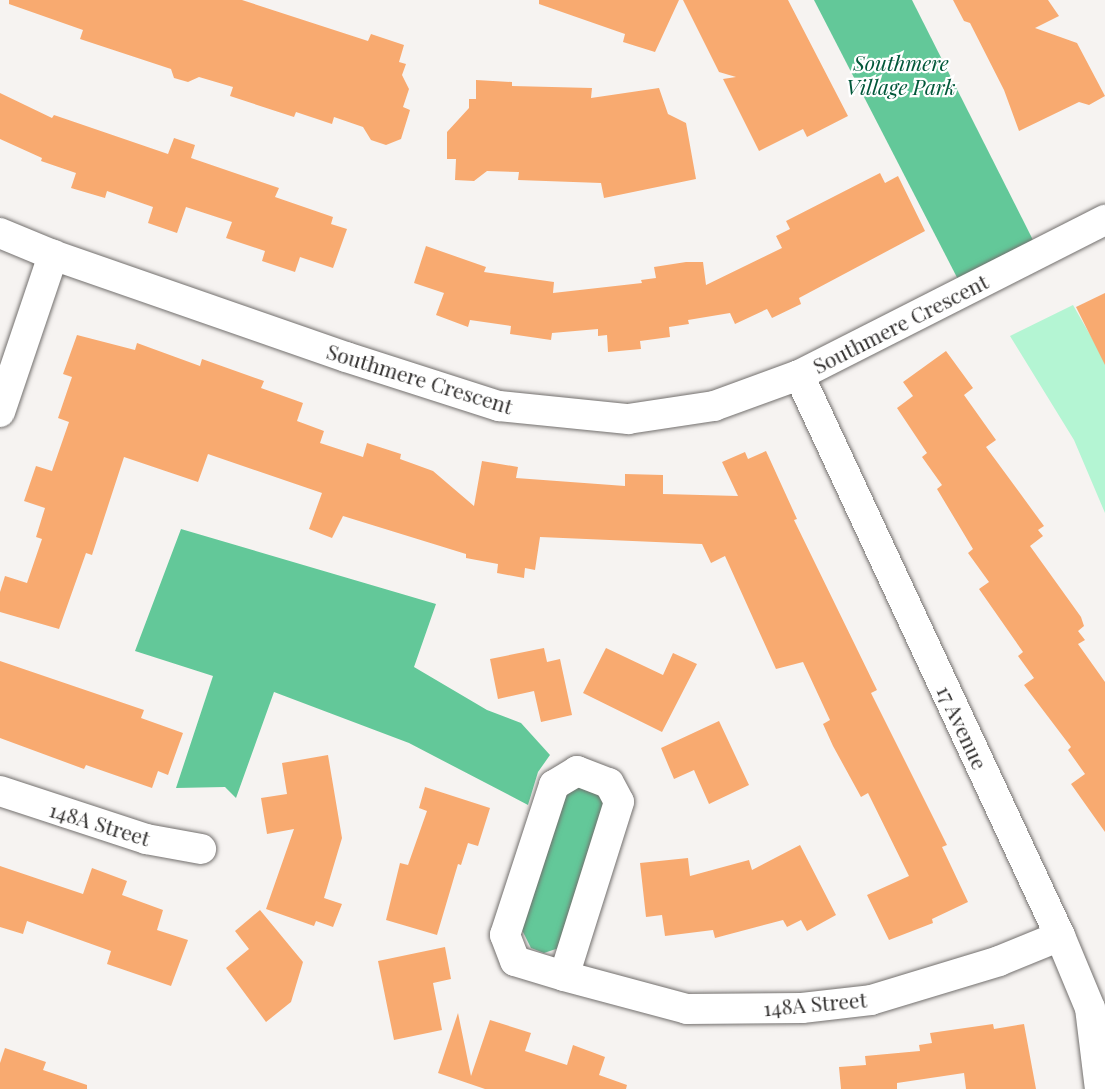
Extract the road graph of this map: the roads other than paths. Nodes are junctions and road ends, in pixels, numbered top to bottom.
1 (1105, 220) edge
2 (0, 233) edge
3 (53, 255) junction
4 (798, 375) junction
5 (0, 411) edge
6 (0, 791) edge
7 (201, 849) dead end
8 (1060, 936) junction
9 (564, 976) junction
10 (1100, 1089) edge

1 - 4 street, Southmere Crescent
2 - 3 street, Southmere Crescent
3 - 4 street, Southmere Crescent
3 - 5 street
4 - 8 street, 17 Avenue
6 - 7 street, 148A Street
8 - 9 street, 148A Street
8 - 10 street, 17 Avenue
9 - 9 street, 148A Street

